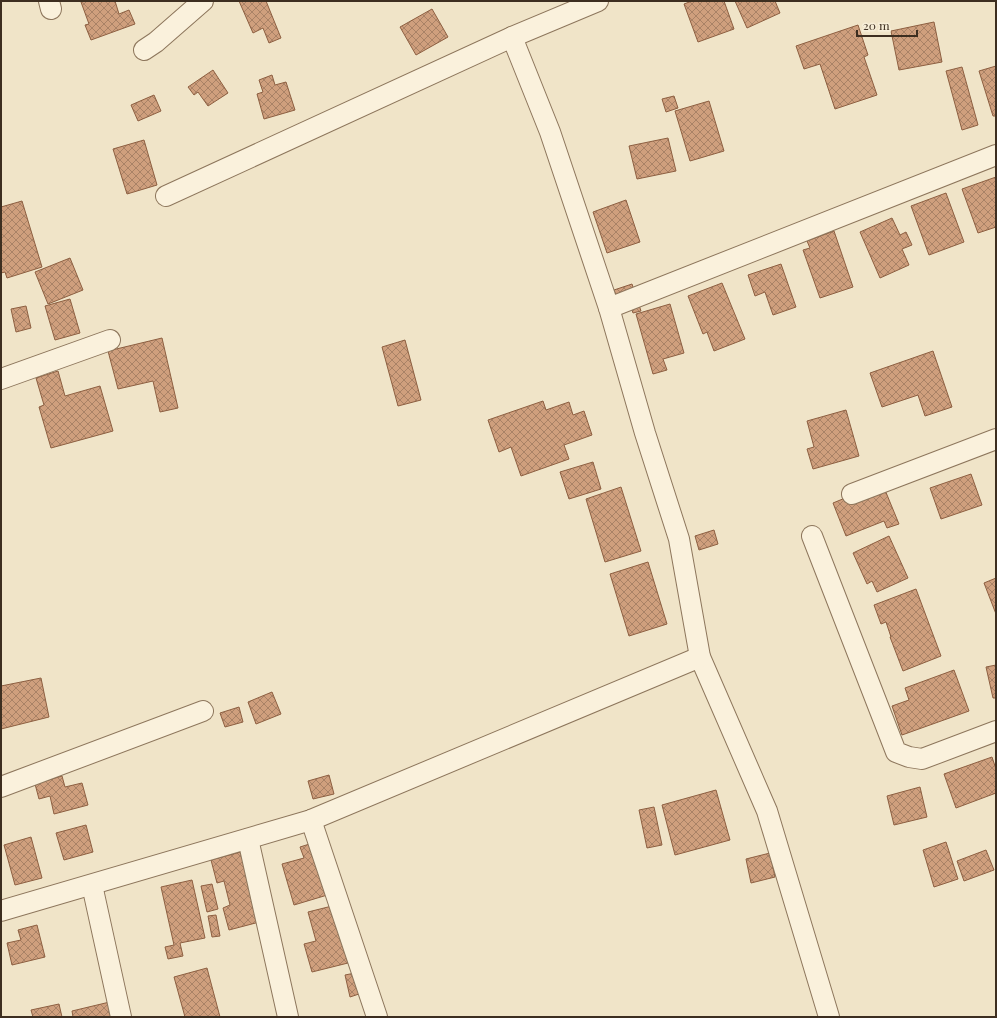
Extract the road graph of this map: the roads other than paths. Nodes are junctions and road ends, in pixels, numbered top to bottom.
1 (203, 1) edge
2 (598, 1) edge
3 (512, 37) junction
4 (144, 50) dead end
5 (996, 155) edge
6 (166, 196) dead end
7 (609, 308) junction
8 (110, 340) dead end
9 (1, 379) edge
10 (996, 439) edge
11 (852, 494) dead end
12 (812, 536) dead end
13 (700, 657) junction
14 (203, 711) dead end
15 (996, 731) edge
16 (1, 788) edge
17 (311, 820) junction
18 (248, 839) junction
19 (92, 884) junction
20 (1, 911) edge
21 (121, 1017) edge
22 (288, 1017) edge
23 (377, 1017) edge
24 (829, 1017) edge

1 - 4 street
2 - 3 street
3 - 6 street
3 - 7 street
5 - 7 street
7 - 13 street
8 - 9 street
10 - 11 street
12 - 15 street
13 - 17 street
13 - 24 street
14 - 16 street
17 - 18 street
17 - 23 street
18 - 19 street
18 - 22 street
19 - 20 street
19 - 21 street

